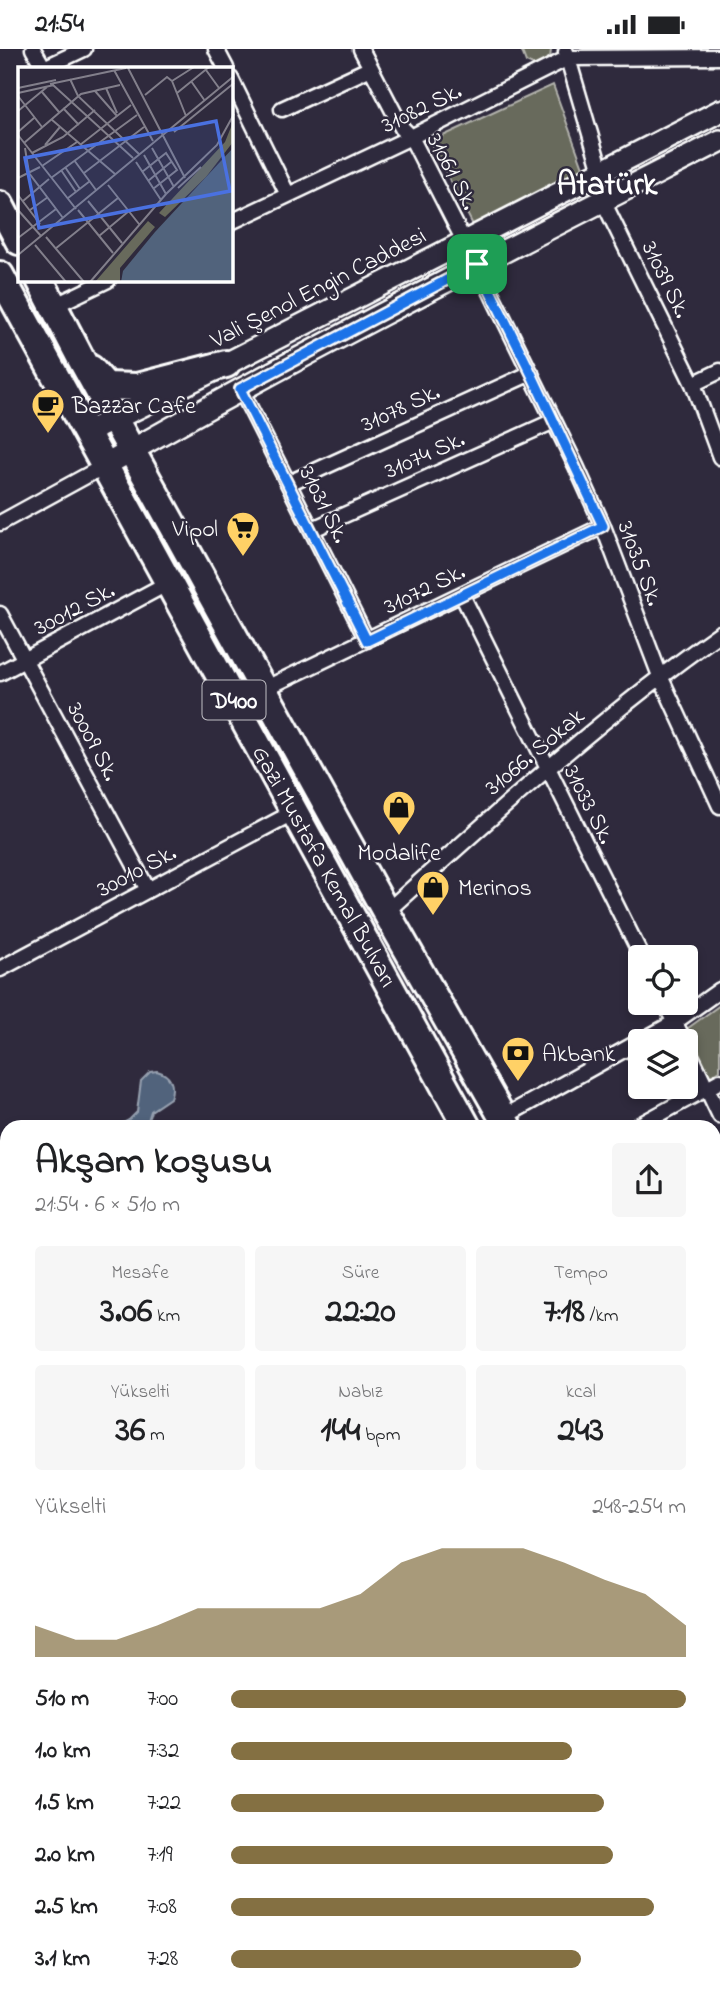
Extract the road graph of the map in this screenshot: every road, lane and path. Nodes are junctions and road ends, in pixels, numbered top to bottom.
1 (33, 49) edge
2 (84, 49) edge
3 (216, 49) edge
4 (361, 49) edge
5 (567, 54) edge
6 (720, 57) edge
7 (43, 67) edge
8 (46, 67) edge
9 (225, 67) edge
10 (371, 68) junction
11 (233, 83) edge
12 (282, 109) dead end
13 (720, 111) edge
14 (411, 137) junction
15 (720, 141) edge
16 (601, 171) junction
17 (288, 195) junction
18 (603, 201) junction
19 (0, 205) edge
20 (233, 221) edge
21 (18, 239) edge
22 (464, 241) junction
23 (477, 264) junction
24 (41, 282) edge
25 (104, 282) edge
26 (4, 291) edge
27 (54, 306) junction
28 (80, 357) junction
29 (226, 364) junction
30 (720, 371) edge
31 (531, 373) junction
32 (694, 384) junction
33 (240, 389) junction
34 (115, 418) junction
35 (554, 421) junction
36 (88, 432) junction
37 (132, 450) junction
38 (720, 457) edge
39 (106, 465) junction
40 (289, 483) junction
41 (0, 523) edge
42 (603, 526) junction
43 (313, 529) junction
44 (170, 582) junction
45 (462, 595) junction
46 (0, 614) edge
47 (720, 633) edge
48 (367, 641) junction
49 (25, 660) junction
50 (0, 673) edge
51 (660, 676) junction
52 (264, 689) junction
53 (546, 768) junction
54 (720, 806) edge
55 (294, 812) junction
56 (148, 890) junction
57 (386, 912) junction
58 (636, 945) edge
59 (0, 969) edge
60 (720, 990) edge
61 (671, 1015) edge
62 (675, 1022) junction
63 (662, 1029) edge
64 (678, 1029) edge
65 (628, 1049) edge
66 (698, 1062) edge
67 (714, 1085) edge
68 (720, 1116) edge
69 (463, 1120) edge
70 (504, 1120) edge
71 (508, 1120) edge
72 (649, 1120) edge

1 - 7 street
2 - 8 street
3 - 9 street
4 - 10 street, 31061 Sk.
5 - 6 street, 31082 Sk.
5 - 14 street, 31082 Sk.
5 - 16 street
10 - 12 street
10 - 14 street, 31061 Sk.
11 - 17 street
13 - 16 main road, Vali Şenol Engin Caddesi
14 - 17 street, 31082 Sk.
14 - 22 street, 31061 Sk.
15 - 18 main road
16 - 22 main road, Vali Şenol Engin Caddesi
17 - 20 street, 31082 Sk.
18 - 23 main road
18 - 32 street, 31039 Sk.
19 - 21 highway
22 - 29 main road, Vali Şenol Engin Caddesi
23 - 31 street, 31035 Sk.
23 - 33 main road
24 - 27 highway, Gazi Mustafa Kemal Bulvarı / D400
25 - 27 street
26 - 36 highway, Gazi Mustafa Kemal Bulvarı / D400
27 - 28 highway, Gazi Mustafa Kemal Bulvarı / D400
28 - 29 highway
28 - 34 highway, Gazi Mustafa Kemal Bulvarı / D400
29 - 34 main road, Vali Şenol Engin Caddesi
30 - 32 street
31 - 35 street, 31035 Sk.
31 - 40 street, 31078 Sk.
32 - 38 street, 31039 Sk.
33 - 37 main road
33 - 40 street, 31031 Sk.
34 - 36 main road, Vali Şenol Engin Caddesi
34 - 37 highway, Gazi Mustafa Kemal Bulvarı / D400
35 - 42 street, 31035 Sk.
35 - 43 street, 31074 Sk.
36 - 39 highway, Gazi Mustafa Kemal Bulvarı / D400
37 - 39 main road
37 - 52 highway, Gazi Mustafa Kemal Bulvarı / D400
39 - 41 street
39 - 44 highway, Gazi Mustafa Kemal Bulvarı / D400
40 - 43 street, 31031 Sk.
42 - 45 street, 31072 Sk.
42 - 51 street, 31035 Sk.
43 - 48 street, 31031 Sk.
44 - 49 street, 30012 Sk.
44 - 55 highway, Gazi Mustafa Kemal Bulvarı / D400
45 - 48 street, 31072 Sk.
45 - 53 street, 31033 Sk.
46 - 49 street, 30009 Sk.
47 - 51 street, 31066. Sokak
48 - 52 street, 31072 Sk.
49 - 50 street, 30012 Sk.
49 - 56 street, 30009 Sk.
51 - 53 street, 31066. Sokak
51 - 54 street, 31035 Sk.
52 - 57 highway, Gazi Mustafa Kemal Bulvarı / D400
53 - 57 street, 31066. Sokak
53 - 58 street, 31033 Sk.
55 - 56 street, 30010 Sk.
55 - 69 highway, Gazi Mustafa Kemal Bulvarı / D400
56 - 59 street, 30010 Sk.
57 - 70 highway, Gazi Mustafa Kemal Bulvarı / D400
60 - 62 street
61 - 62 street
62 - 63 street
62 - 64 street
65 - 71 street
66 - 67 street
67 - 68 street
67 - 72 street

